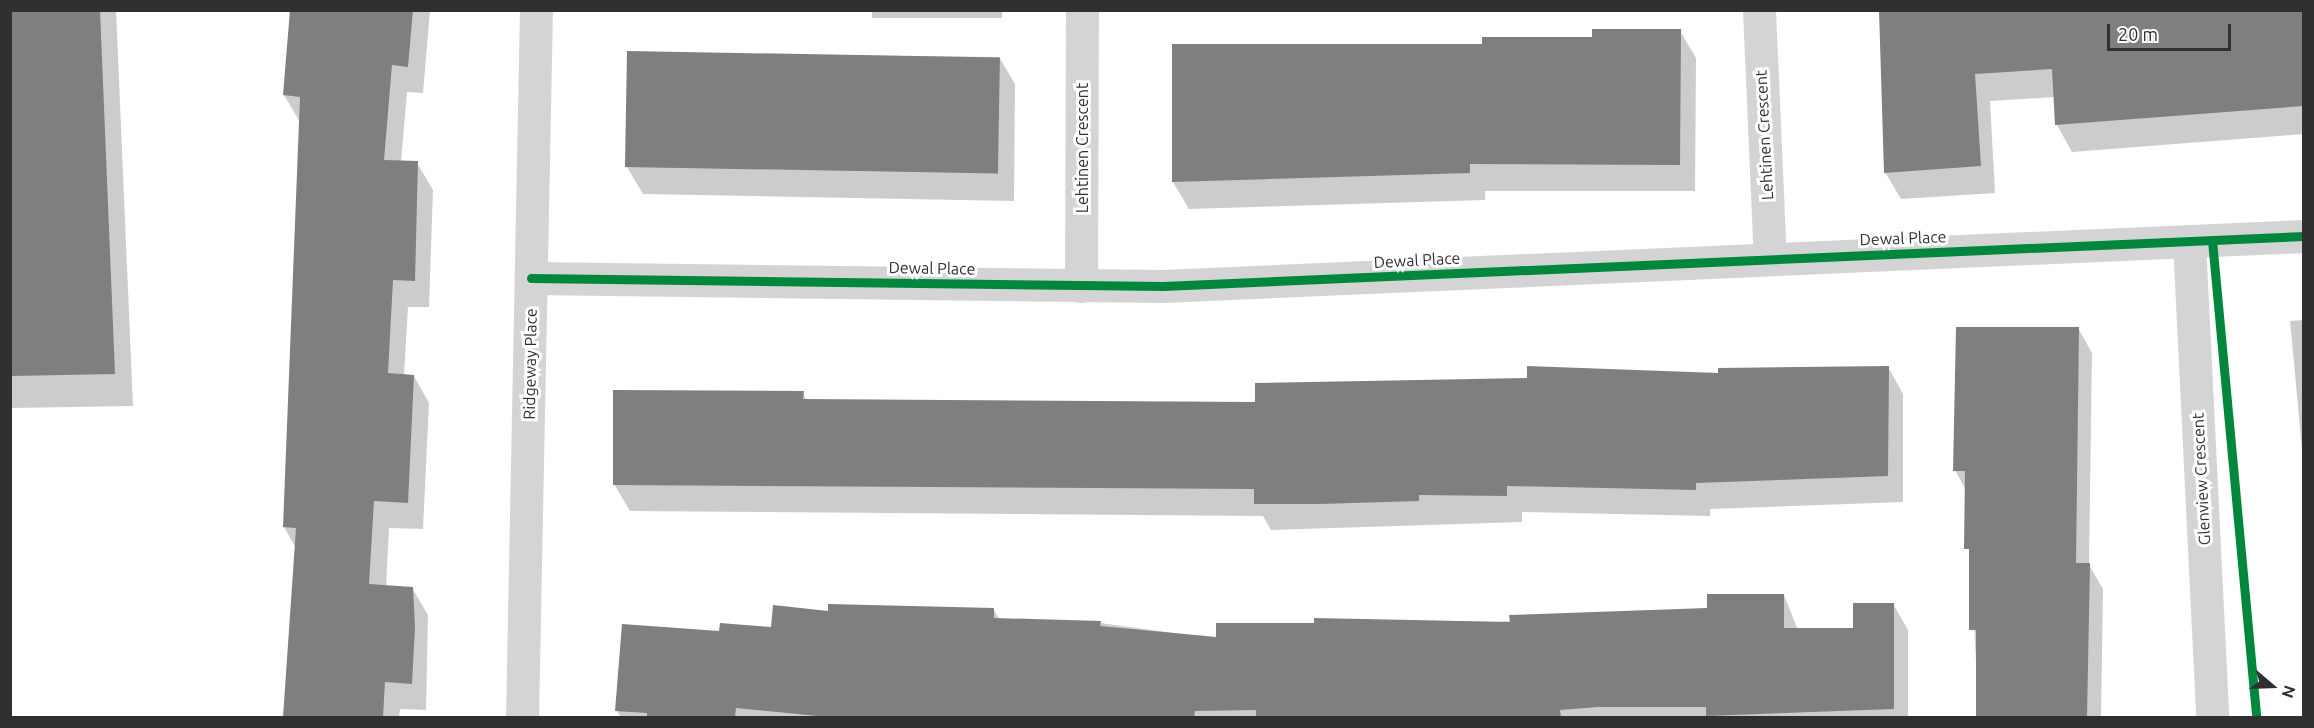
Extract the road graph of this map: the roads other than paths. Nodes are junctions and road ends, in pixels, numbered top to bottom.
1 (536, 10) edge
2 (1082, 10) edge
3 (1759, 10) edge
4 (2304, 236) edge
5 (2189, 241) junction
6 (1770, 259) junction
7 (531, 278) junction
8 (1081, 286) junction
9 (522, 717) edge
10 (2212, 717) edge

1 - 7 street, Ridgeway Place
2 - 8 street, Lehtinen Crescent
3 - 6 street, Lehtinen Crescent
4 - 5 street, Dewal Place
5 - 6 street, Dewal Place
5 - 10 street, Glenview Crescent
6 - 8 street, Dewal Place
7 - 8 street, Dewal Place
7 - 9 street, Ridgeway Place

